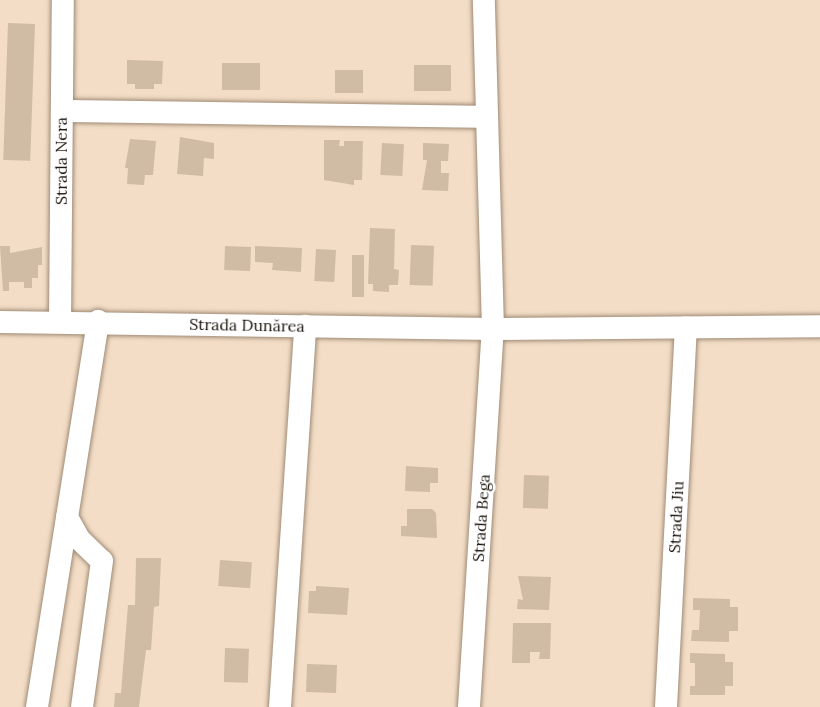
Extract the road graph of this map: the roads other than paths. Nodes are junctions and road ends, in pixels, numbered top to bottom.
1 (63, 0) edge
2 (484, 0) edge
3 (62, 111) junction
4 (485, 117) junction
5 (98, 321) junction
6 (0, 322) edge
7 (60, 322) junction
8 (305, 326) junction
9 (820, 326) edge
10 (686, 328) junction
11 (493, 330) junction
12 (67, 517) junction
13 (37, 707) edge
14 (82, 707) edge
15 (280, 707) edge
16 (469, 707) edge
17 (666, 707) edge

1 - 3 street, Strada Nera
2 - 4 street, Strada Bega
3 - 4 street
3 - 7 street, Strada Nera
4 - 11 street, Strada Bega
5 - 7 street, Strada Dunărea
5 - 8 street, Strada Dunărea
5 - 12 street
6 - 7 street, Strada Dunărea
8 - 11 street, Strada Dunărea
8 - 15 street
9 - 10 street, Strada Dunărea
10 - 11 street, Strada Dunărea
10 - 17 street, Strada Jiu
11 - 16 street, Strada Bega
12 - 13 street
12 - 14 street

